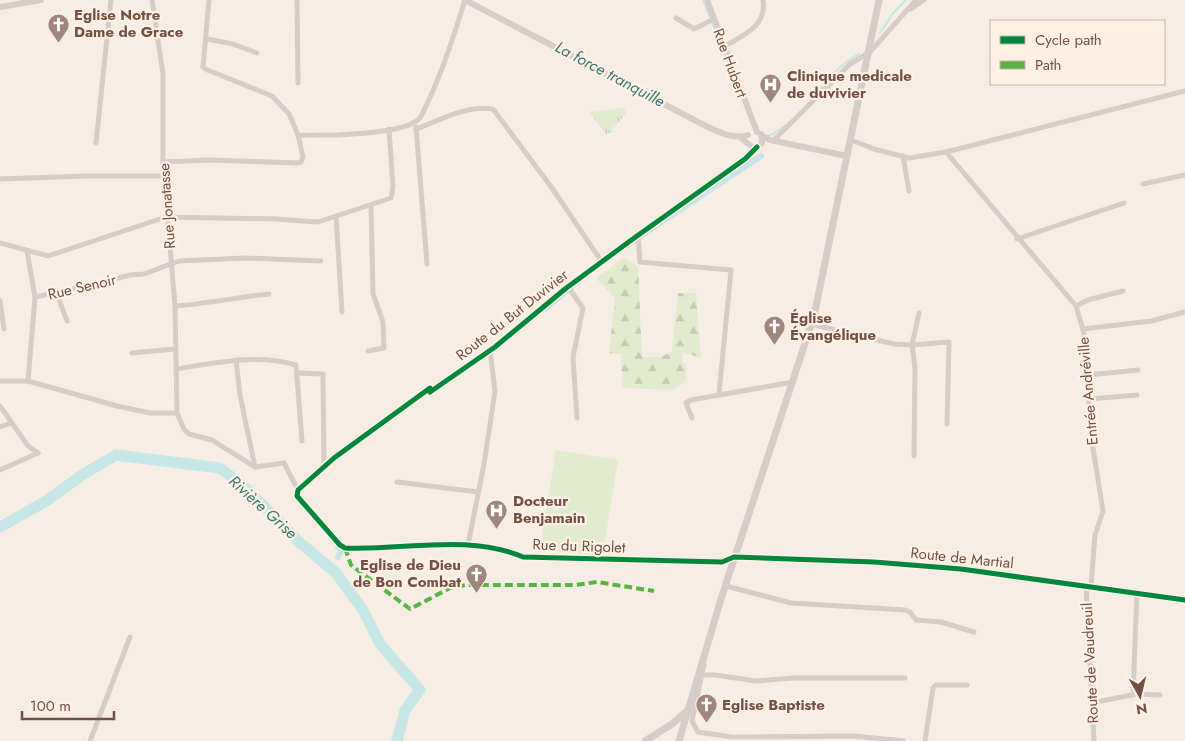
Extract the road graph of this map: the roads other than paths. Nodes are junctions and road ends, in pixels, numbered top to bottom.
1 (41, 0) edge
2 (111, 0) edge
3 (152, 0) edge
4 (209, 0) edge
5 (298, 0) edge
6 (465, 0) edge
7 (707, 0) edge
8 (763, 0) edge
9 (880, 0) edge
10 (916, 0) edge
11 (924, 0) edge
12 (0, 7) edge
13 (904, 14) junction
14 (676, 18) dead end
15 (714, 19) junction
16 (206, 39) junction
17 (725, 46) junction
18 (870, 52) junction
19 (257, 53) dead end
20 (298, 83) dead end
21 (1185, 91) edge
22 (416, 121) junction
23 (389, 128) junction
24 (756, 128) junction
25 (416, 129) junction
26 (298, 135) junction
27 (772, 140) junction
28 (850, 140) junction
29 (751, 142) junction
30 (96, 143) dead end
31 (946, 152) junction
32 (847, 156) junction
33 (903, 156) junction
34 (163, 162) junction
35 (1185, 175) edge
36 (164, 176) junction
37 (0, 179) edge
38 (1143, 184) dead end
39 (910, 191) dead end
40 (1124, 202) dead end
41 (371, 205) junction
42 (336, 216) junction
43 (166, 217) junction
44 (638, 235) junction
45 (1018, 239) junction
46 (0, 244) edge
47 (28, 251) junction
48 (321, 261) dead end
49 (172, 262) junction
50 (602, 262) junction
51 (427, 264) dead end
52 (568, 287) junction
53 (1123, 292) dead end
54 (57, 294) junction
55 (269, 294) dead end
56 (35, 297) junction
57 (0, 301) edge
58 (174, 306) junction
59 (1076, 306) junction
60 (342, 312) dead end
61 (1185, 312) edge
62 (919, 313) dead end
63 (67, 321) dead end
64 (811, 324) junction
65 (1083, 328) junction
66 (4, 329) dead end
67 (912, 345) junction
68 (175, 349) junction
69 (490, 350) junction
70 (368, 351) dead end
71 (132, 353) dead end
72 (236, 360) junction
73 (176, 369) junction
74 (1138, 370) dead end
75 (297, 373) junction
76 (1088, 375) junction
77 (0, 381) edge
78 (28, 381) junction
79 (793, 382) junction
80 (719, 394) junction
81 (1137, 396) dead end
82 (1090, 400) junction
83 (0, 406) edge
84 (177, 414) junction
85 (577, 418) dead end
86 (692, 418) dead end
87 (11, 422) junction
88 (947, 424) dead end
89 (0, 427) edge
90 (302, 442) dead end
91 (914, 456) dead end
92 (255, 467) junction
93 (324, 467) junction
94 (0, 470) edge
95 (397, 482) dead end
96 (298, 490) junction
97 (478, 492) junction
98 (468, 545) junction
99 (734, 557) junction
100 (1088, 585) junction
101 (726, 586) junction
102 (1138, 592) junction
103 (1185, 600) edge
104 (974, 632) dead end
105 (130, 637) dead end
106 (702, 659) junction
107 (702, 675) junction
108 (905, 678) dead end
109 (967, 685) dead end
110 (1133, 694) junction
111 (1160, 695) dead end
112 (1092, 703) junction
113 (688, 711) junction
114 (855, 738) edge
115 (90, 741) edge
116 (646, 741) edge
117 (679, 741) edge
118 (904, 741) edge
119 (925, 741) edge
120 (1094, 741) edge

1 - 12 street
2 - 30 street
3 - 34 street, Rue Jonatasse
4 - 16 street
5 - 20 street
6 - 22 street
6 - 29 street
7 - 15 street, Rue Hubert
8 - 17 street
9 - 18 main road
10 - 13 street
11 - 13 street
13 - 18 street
14 - 15 street
15 - 17 street, Rue Hubert
16 - 19 street
16 - 26 street
17 - 24 street, Rue Hubert
18 - 27 street
18 - 28 main road
21 - 31 street
22 - 23 street
22 - 25 street
23 - 26 street
23 - 41 street
24 - 27 street
24 - 27 street
24 - 29 street
24 - 29 street
25 - 50 street
25 - 51 street
26 - 34 street
27 - 29 street
27 - 32 street
28 - 32 main road
28 - 33 street
29 - 44 street, Route du But Duvivier
31 - 33 street
31 - 45 street, Entrée Andréville
32 - 64 main road
33 - 39 street
34 - 36 street, Rue Jonatasse
35 - 38 street
36 - 37 street
36 - 43 street, Rue Jonatasse
40 - 45 street
41 - 42 street
41 - 70 street
42 - 43 street
42 - 60 street
43 - 47 street
43 - 49 street, Rue Jonatasse
44 - 50 street, Route du But Duvivier
44 - 80 street
45 - 59 street, Entrée Andréville
46 - 47 street
47 - 56 street, Rue Senoir
48 - 49 street
49 - 54 street, Rue Senoir
49 - 58 street, Rue Jonatasse
50 - 52 street, Route du But Duvivier
52 - 69 street, Route du But Duvivier
52 - 85 street
53 - 59 street
54 - 56 street, Rue Senoir
54 - 63 street
55 - 58 street
56 - 78 street
57 - 66 street
58 - 68 street, Rue Jonatasse
59 - 65 street, Entrée Andréville
61 - 65 street
62 - 67 street
64 - 67 street
64 - 79 main road
65 - 76 street, Entrée Andréville
67 - 88 street
67 - 91 street
68 - 71 street
68 - 73 street, Rue Jonatasse
69 - 93 street, Route du But Duvivier
69 - 97 street
72 - 73 street
72 - 75 street
72 - 92 street
73 - 84 street, Rue Jonatasse
74 - 76 street
75 - 90 street
75 - 93 street
76 - 82 street, Entrée Andréville
77 - 78 street
78 - 84 street
79 - 80 street
79 - 99 main road
80 - 86 street
81 - 82 street
82 - 100 street, Entrée Andréville
83 - 87 street
84 - 92 street
87 - 89 street
87 - 94 street
92 - 96 street
93 - 96 street, Route du But Duvivier
95 - 97 street
96 - 98 street, Rue du Rigolet
97 - 98 street
98 - 99 street, Rue du Rigolet
99 - 100 street, Route de Martial
99 - 101 main road
100 - 102 street, Route de Martial
100 - 112 street, Route de Vaudreuil
101 - 104 street
101 - 106 main road
102 - 103 street, Route de Martial
102 - 110 street
105 - 115 street
106 - 107 street
106 - 113 main road
107 - 108 street
107 - 114 street
109 - 119 street
110 - 111 street
110 - 112 street
112 - 120 street, Route de Vaudreuil
113 - 116 main road
113 - 117 main road
114 - 118 street

